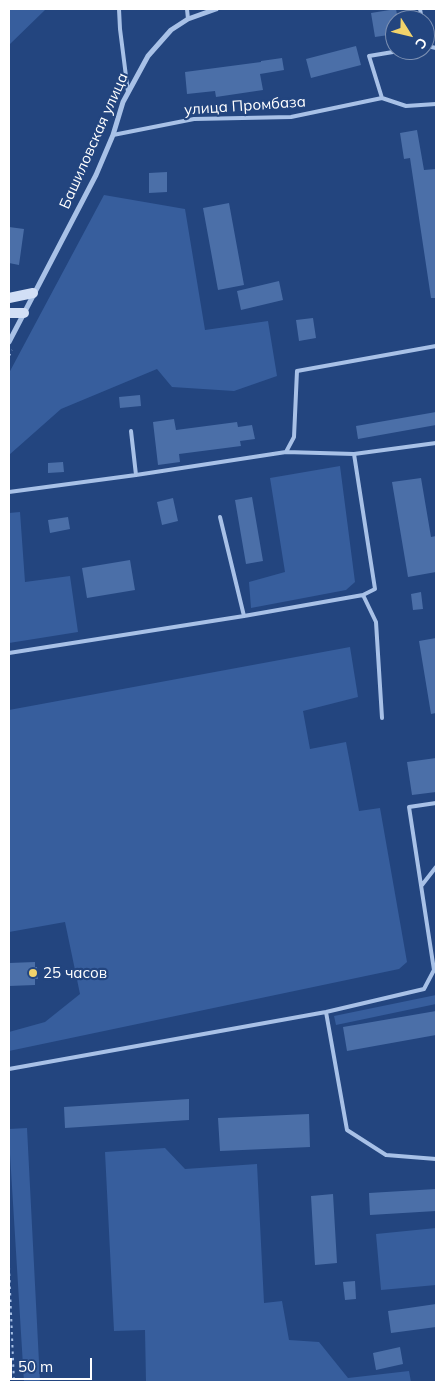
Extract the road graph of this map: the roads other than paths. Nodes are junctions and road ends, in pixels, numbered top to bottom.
1 (119, 9) edge
2 (187, 9) edge
3 (216, 9) edge
4 (188, 19) junction
5 (385, 53) edge
6 (128, 92) junction
7 (382, 98) junction
8 (436, 104) edge
9 (113, 135) junction
10 (34, 293) junction
11 (9, 298) edge
12 (9, 313) edge
13 (24, 313) junction
14 (9, 342) edge
15 (436, 346) edge
16 (132, 431) dead end
17 (436, 443) edge
18 (286, 452) junction
19 (354, 454) junction
20 (136, 475) junction
21 (9, 492) edge
22 (220, 517) dead end
23 (363, 595) junction
24 (244, 616) junction
25 (9, 653) edge
26 (382, 718) dead end
27 (436, 803) edge
28 (436, 867) edge
29 (422, 885) junction
30 (435, 970) edge
31 (326, 1012) junction
32 (9, 1069) edge
33 (436, 1159) edge

1 - 6 lane
2 - 4 lane
3 - 4 street, Башиловская улица
4 - 6 street, Башиловская улица
5 - 7 lane
6 - 9 street, Башиловская улица
7 - 8 lane
7 - 9 lane, улица Промбаза
9 - 10 street, Башиловская улица
10 - 11 main road
10 - 13 street, Башиловская улица
12 - 13 main road
13 - 14 street, Башиловская улица
15 - 18 lane
16 - 20 lane
17 - 19 lane
18 - 19 lane
18 - 20 lane
19 - 23 lane
20 - 21 lane
22 - 24 lane
23 - 24 lane
23 - 26 lane
24 - 25 lane
27 - 29 lane
28 - 29 lane
29 - 30 lane
30 - 31 lane
31 - 32 lane
31 - 33 lane

